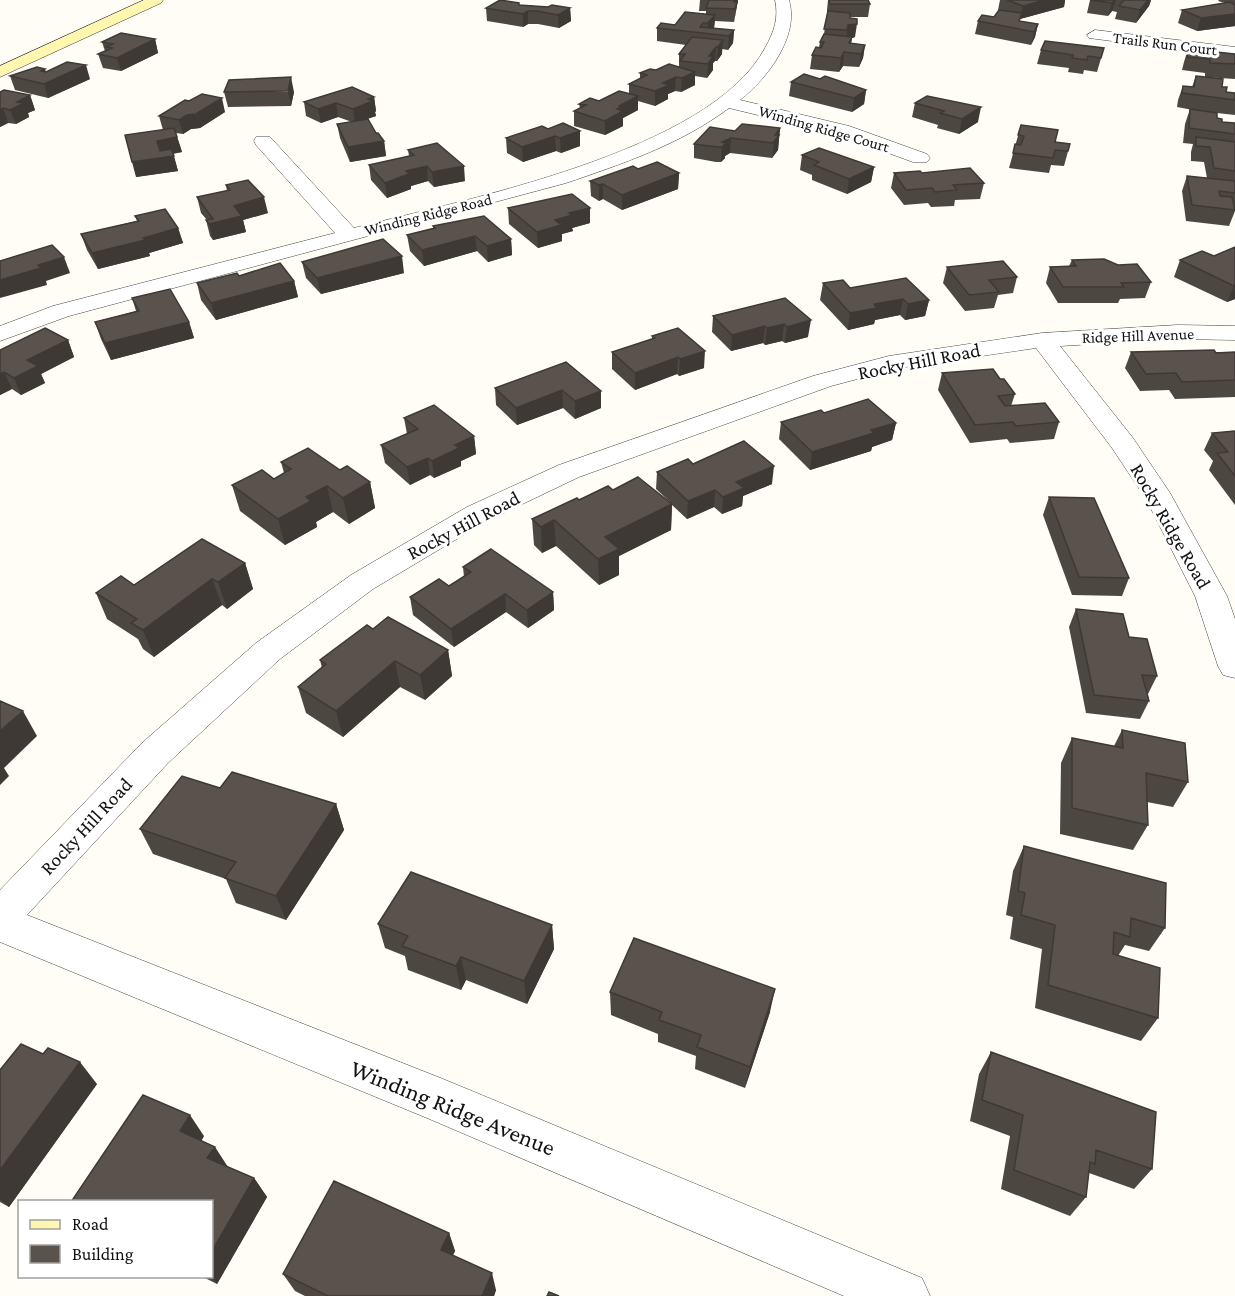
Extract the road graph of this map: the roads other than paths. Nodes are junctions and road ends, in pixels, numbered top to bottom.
1 (156, 0) edge
2 (782, 0) edge
3 (1095, 34) dead end
4 (1235, 52) edge
5 (0, 72) edge
6 (727, 102) junction
7 (263, 141) dead end
8 (920, 158) dead end
9 (348, 234) junction
10 (1235, 333) edge
11 (0, 334) edge
12 (1042, 340) junction
13 (1235, 666) edge
14 (0, 917) edge
15 (0, 923) edge
16 (904, 1296) edge

1 - 5 main road
2 - 6 street, Winding Ridge Road
3 - 4 street, Trails Run Court
6 - 8 street, Winding Ridge Court
6 - 9 street, Winding Ridge Road
7 - 9 street
9 - 11 street, Winding Ridge Road
10 - 12 street, Ridge Hill Avenue
12 - 13 street, Rocky Ridge Road
12 - 14 street, Rocky Hill Road
15 - 16 street, Winding Ridge Avenue

